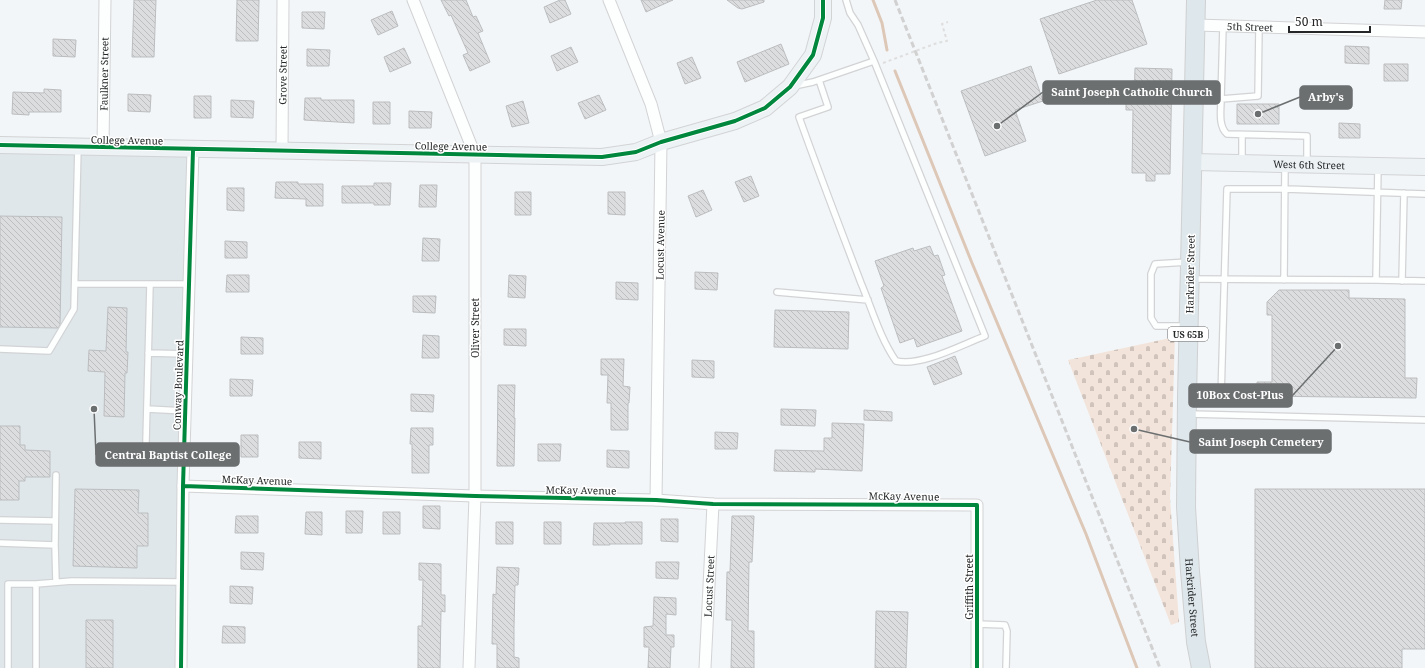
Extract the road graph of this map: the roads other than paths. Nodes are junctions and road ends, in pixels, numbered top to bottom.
1 (105, 0) edge
2 (283, 0) edge
3 (413, 0) edge
4 (609, 0) edge
5 (823, 0) edge
6 (846, 0) edge
7 (1196, 0) edge
8 (1196, 26) junction
9 (1223, 26) junction
10 (1259, 28) junction
11 (1425, 32) edge
12 (875, 63) junction
13 (819, 80) junction
14 (790, 87) junction
15 (1194, 99) junction
16 (1221, 99) junction
17 (1242, 135) junction
18 (661, 142) junction
19 (0, 145) edge
20 (78, 147) junction
21 (103, 147) junction
22 (193, 150) junction
23 (282, 151) junction
24 (475, 155) junction
25 (1193, 162) junction
26 (1242, 163) junction
27 (1285, 164) junction
28 (1307, 164) junction
29 (1378, 166) junction
30 (1425, 167) edge
31 (1286, 189) junction
32 (1378, 192) junction
33 (1404, 193) junction
34 (1425, 194) edge
35 (1190, 271) junction
36 (1225, 280) junction
37 (1284, 280) junction
38 (1376, 280) junction
39 (1402, 281) junction
40 (1425, 281) edge
41 (74, 284) junction
42 (150, 284) junction
43 (189, 284) junction
44 (777, 292) dead end
45 (868, 300) junction
46 (1188, 326) junction
47 (0, 350) edge
48 (148, 353) junction
49 (187, 354) junction
50 (1187, 405) junction
51 (147, 409) junction
52 (186, 411) junction
53 (1425, 420) edge
54 (146, 442) dead end
55 (56, 475) dead end
56 (183, 486) junction
57 (475, 496) junction
58 (656, 500) junction
59 (713, 504) junction
60 (977, 505) joint
61 (0, 520) edge
62 (55, 521) junction
63 (0, 543) edge
64 (55, 545) junction
65 (56, 582) junction
66 (182, 582) junction
67 (36, 584) junction
68 (977, 624) junction
69 (8, 668) edge
70 (36, 668) edge
71 (181, 668) edge
72 (469, 668) edge
73 (706, 668) edge
74 (977, 668) edge
75 (1006, 668) edge
76 (1201, 668) edge

1 - 21 street, Faulkner Street
2 - 23 street, Grove Street
3 - 24 street, Oliver Street
4 - 18 street, Locust Avenue
5 - 14 street, College Avenue
6 - 12 lane
7 - 8 main road, Harkrider Street / US 65B
8 - 9 street, 5th Street
8 - 15 main road, Harkrider Street / US 65B
9 - 10 street, 5th Street
9 - 16 lane
10 - 11 street, 5th Street
10 - 16 lane
12 - 13 lane
12 - 45 lane
13 - 14 lane
13 - 45 lane
14 - 18 street, College Avenue
15 - 16 lane
15 - 25 main road, Harkrider Street / US 65B
16 - 17 lane
17 - 26 lane
17 - 28 lane
18 - 24 street, College Avenue
18 - 58 street, Locust Avenue
19 - 20 street, College Avenue
20 - 21 street, College Avenue
20 - 41 lane
21 - 22 street, College Avenue
22 - 23 street, College Avenue
22 - 43 street, Conway Boulevard
23 - 24 street, College Avenue
24 - 57 street, Oliver Street
25 - 26 street, West 6th Street
25 - 35 main road, Harkrider Street / US 65B
26 - 27 street, West 6th Street
27 - 28 street, West 6th Street
27 - 31 lane
28 - 29 street, West 6th Street
29 - 30 street, West 6th Street
29 - 32 lane
31 - 32 lane
31 - 36 lane
31 - 37 lane
32 - 33 lane
32 - 38 lane
33 - 34 lane
33 - 39 lane
35 - 36 lane
35 - 46 main road, Harkrider Street / US 65B
35 - 46 lane
36 - 37 lane
36 - 50 lane
37 - 38 lane
38 - 39 lane
39 - 40 lane
41 - 42 lane
41 - 47 lane
42 - 43 lane
42 - 48 lane
43 - 49 street, Conway Boulevard
44 - 45 lane
46 - 50 main road, Harkrider Street / US 65B
48 - 49 lane
48 - 51 lane
49 - 52 street, Conway Boulevard
50 - 53 lane
50 - 76 main road, Harkrider Street / US 65B
51 - 52 lane
51 - 54 lane
52 - 56 street, Conway Boulevard
55 - 62 lane
56 - 57 street, McKay Avenue
56 - 66 street, Conway Boulevard
57 - 58 street, McKay Avenue
57 - 72 street, Oliver Street
58 - 59 street, McKay Avenue
59 - 60 street, McKay Avenue
59 - 73 street, Locust Street
60 - 68 street, Griffith Street
61 - 62 lane
62 - 64 lane
63 - 64 lane
64 - 65 lane
65 - 66 lane
65 - 67 lane
66 - 71 street, Conway Boulevard
67 - 69 lane
67 - 70 lane
68 - 74 street, Griffith Street
68 - 75 lane

